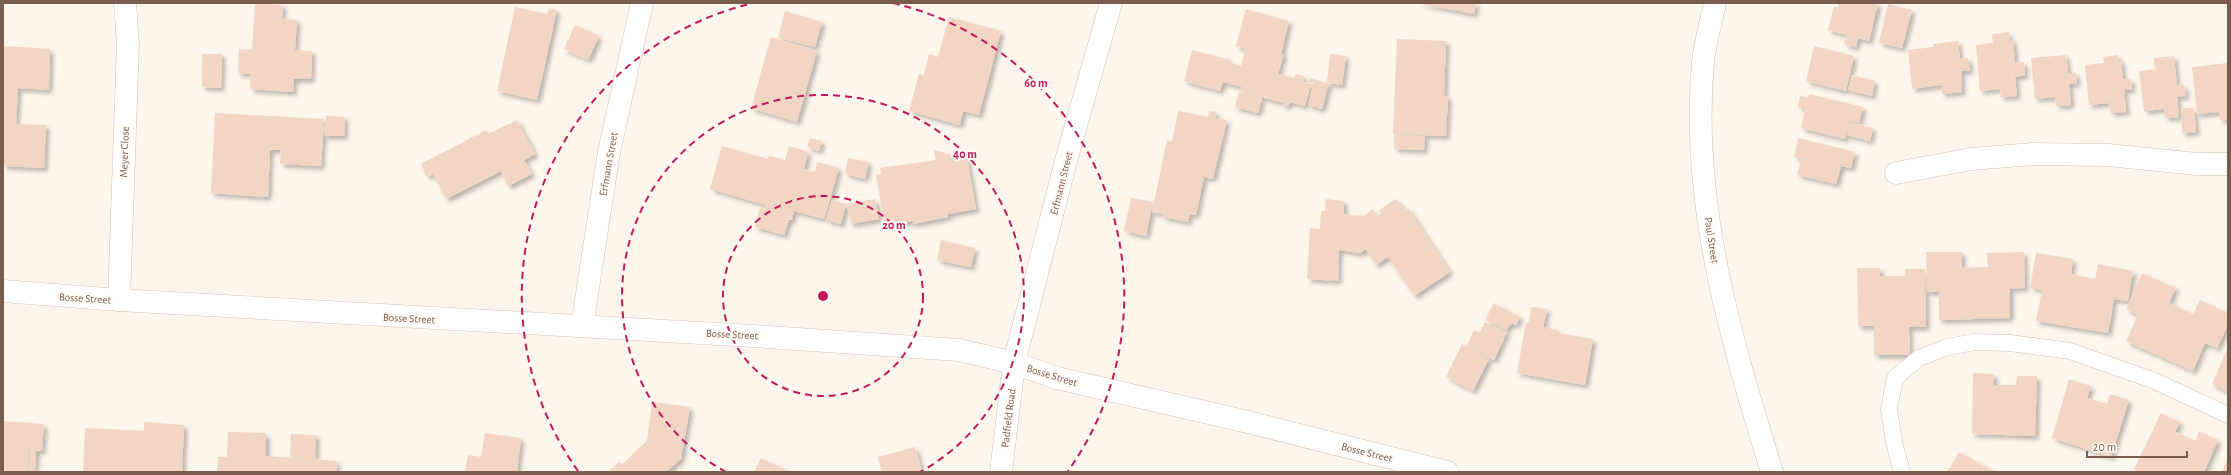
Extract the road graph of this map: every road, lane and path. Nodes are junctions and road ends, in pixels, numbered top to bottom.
1 (125, 3) edge
2 (642, 3) edge
3 (1111, 3) edge
4 (1715, 3) edge
5 (2228, 164) edge
6 (1896, 173) dead end
7 (3, 291) edge
8 (119, 300) junction
9 (582, 326) junction
10 (1014, 363) junction
11 (2228, 414) edge
12 (1001, 472) edge
13 (1447, 472) edge
14 (1772, 472) edge
15 (1902, 472) edge

1 - 8 street, Meyer Close
2 - 9 street, Erfmann Street
3 - 10 street, Erfmann Street
4 - 14 street, Paul Street
5 - 6 street
7 - 8 street, Bosse Street
8 - 9 street, Bosse Street
9 - 10 street, Bosse Street
10 - 12 street, Padfield Road
10 - 13 street, Bosse Street
11 - 15 lane

